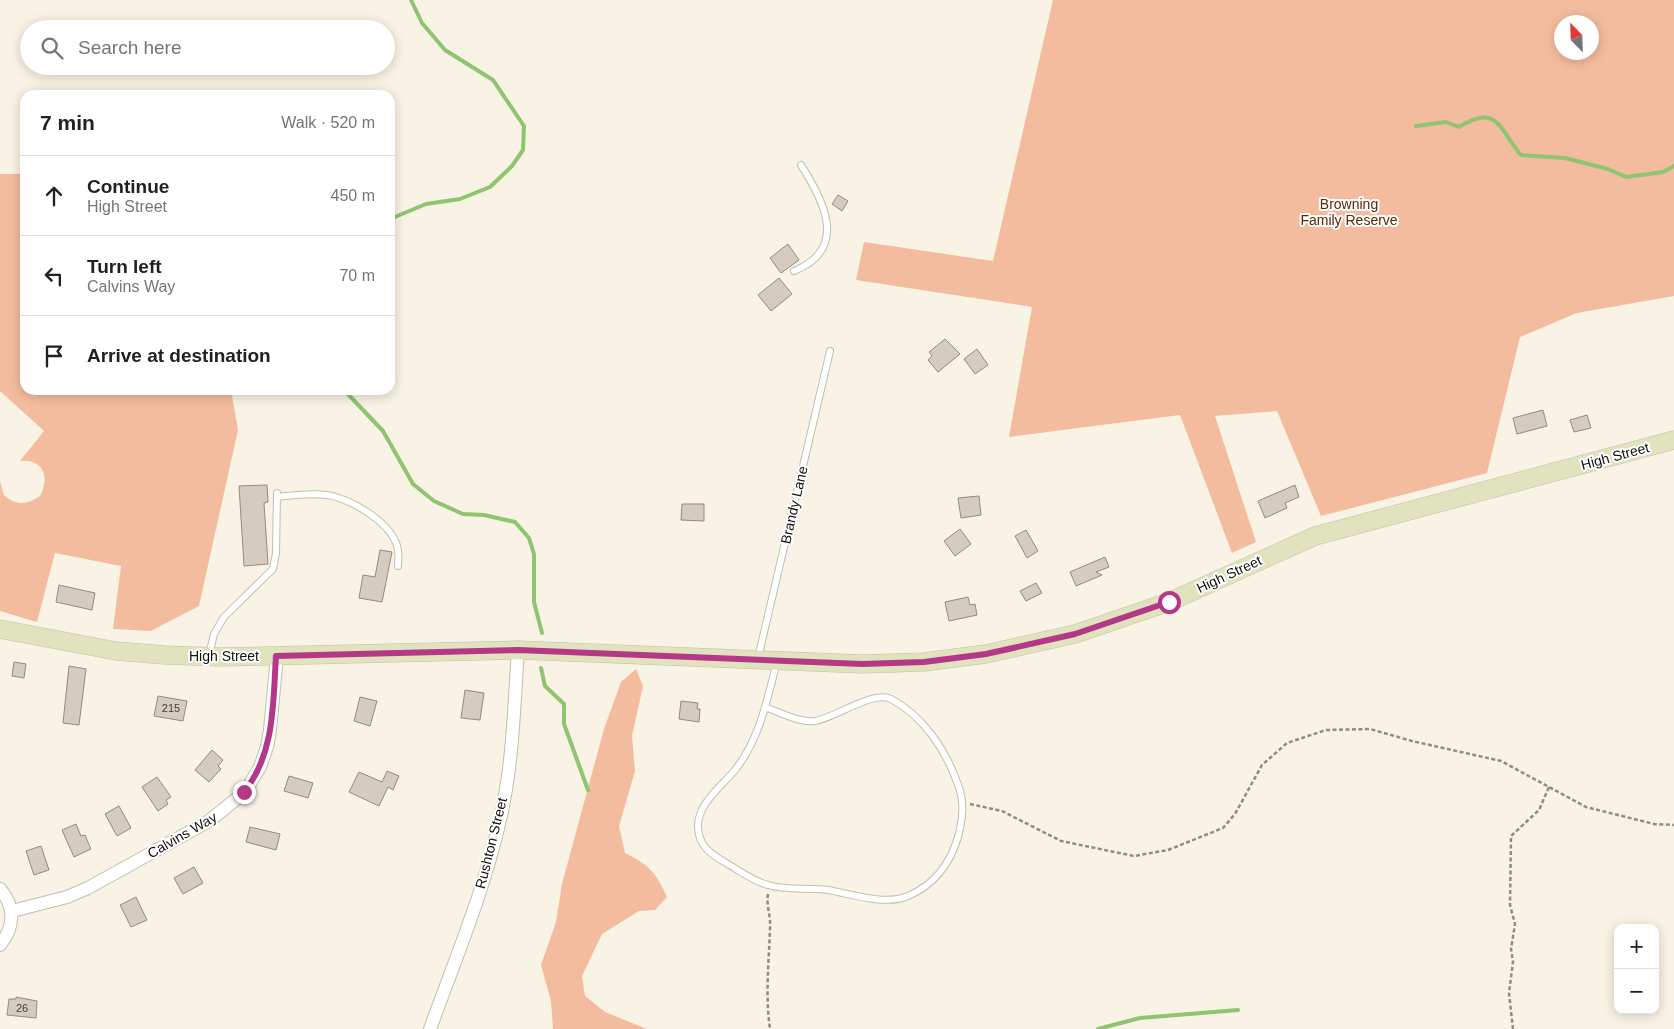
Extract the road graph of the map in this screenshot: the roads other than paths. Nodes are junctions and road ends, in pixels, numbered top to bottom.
1 (801, 165) dead end
2 (794, 271) dead end
3 (830, 351) dead end
4 (1674, 440) edge
5 (398, 566) dead end
6 (0, 629) edge
7 (518, 650) junction
8 (209, 656) junction
9 (276, 656) junction
10 (758, 660) junction
11 (777, 660) junction
12 (765, 707) junction
13 (0, 889) edge
14 (12, 911) junction
15 (0, 945) edge
16 (430, 1029) edge

1 - 2 lane
3 - 10 lane, Brandy Lane
4 - 11 street, High Street
5 - 8 lane
6 - 8 street, High Street
7 - 9 street, High Street
7 - 10 street, High Street
7 - 16 street, Rushton Street
8 - 9 street, High Street
9 - 14 street, Calvins Way
10 - 11 street, High Street
11 - 12 lane
12 - 12 lane
13 - 14 street
14 - 15 street

